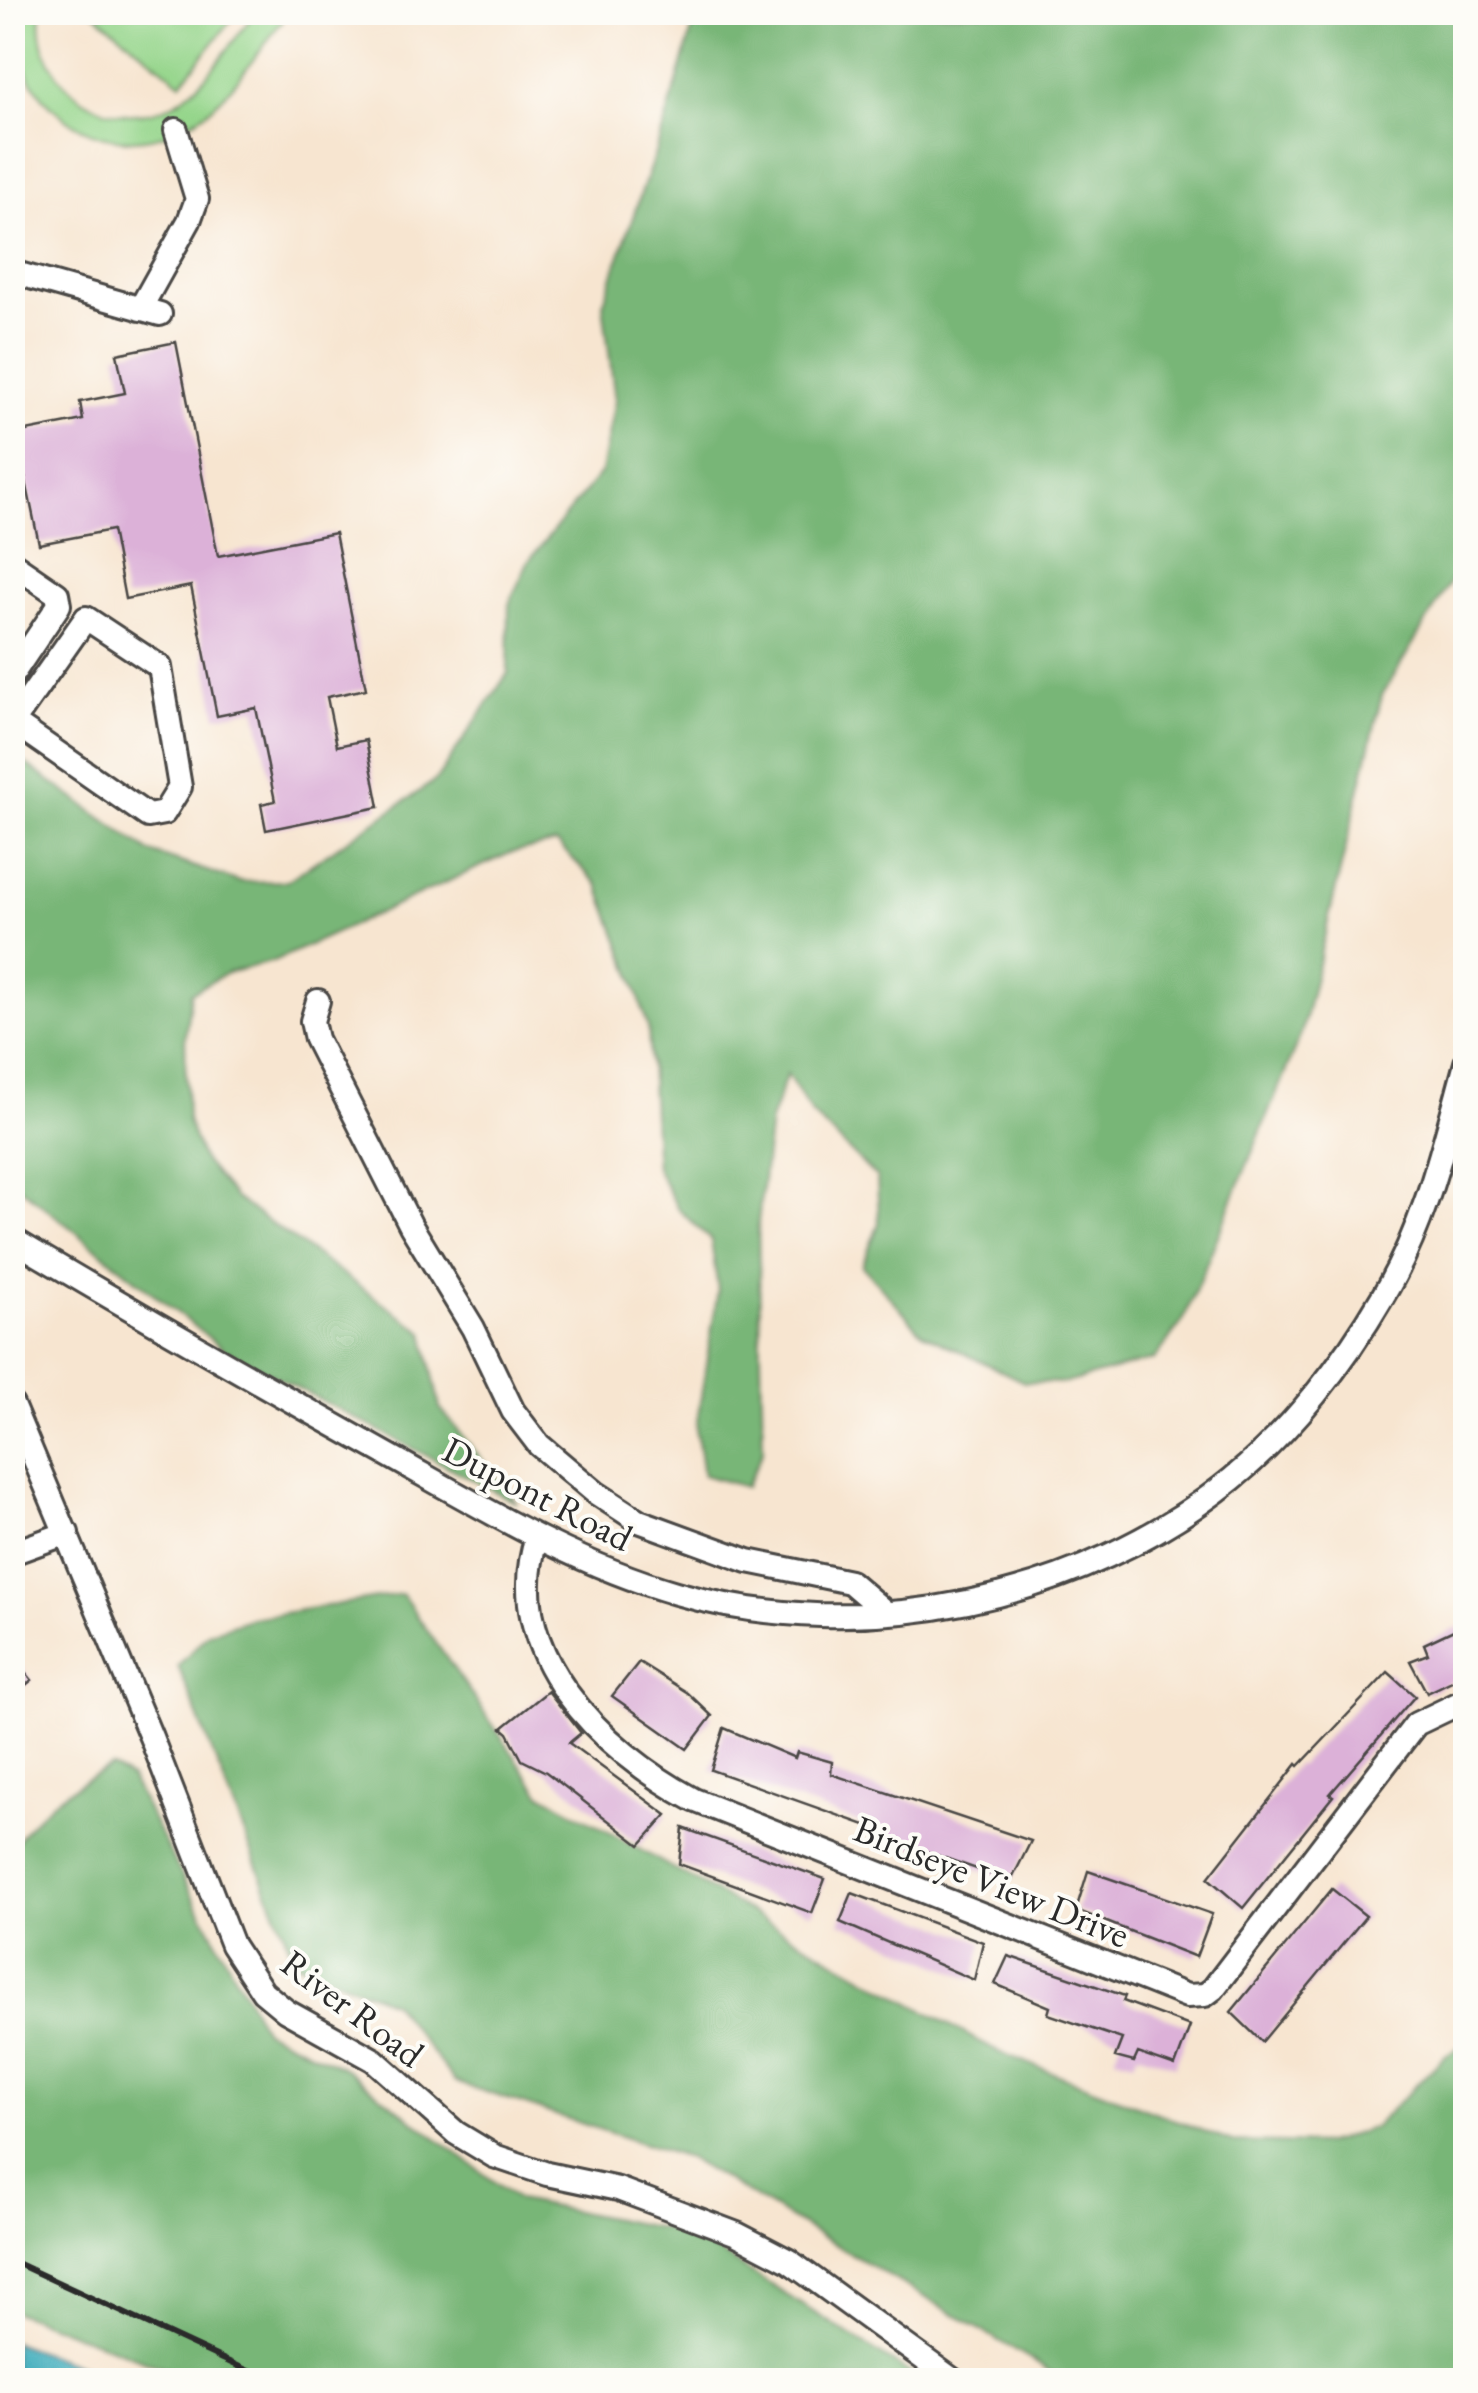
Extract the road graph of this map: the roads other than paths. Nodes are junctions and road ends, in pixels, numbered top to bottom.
1 (176, 130) dead end
2 (12, 272) edge
3 (12, 563) edge
4 (12, 675) edge
5 (12, 722) edge
6 (318, 1000) dead end
7 (1466, 1063) edge
8 (12, 1240) edge
9 (12, 1405) edge
10 (67, 1533) junction
11 (538, 1537) junction
12 (12, 1553) edge
13 (885, 1612) junction
14 (1466, 1700) edge
15 (953, 2380) edge

1 - 2 street
3 - 4 street
5 - 5 street
6 - 13 street
7 - 13 street, Dupont Road
8 - 11 street, Dupont Road
9 - 10 street, River Road
10 - 12 street
10 - 15 street, River Road
11 - 13 street, Dupont Road
11 - 14 street, Birdseye View Drive

